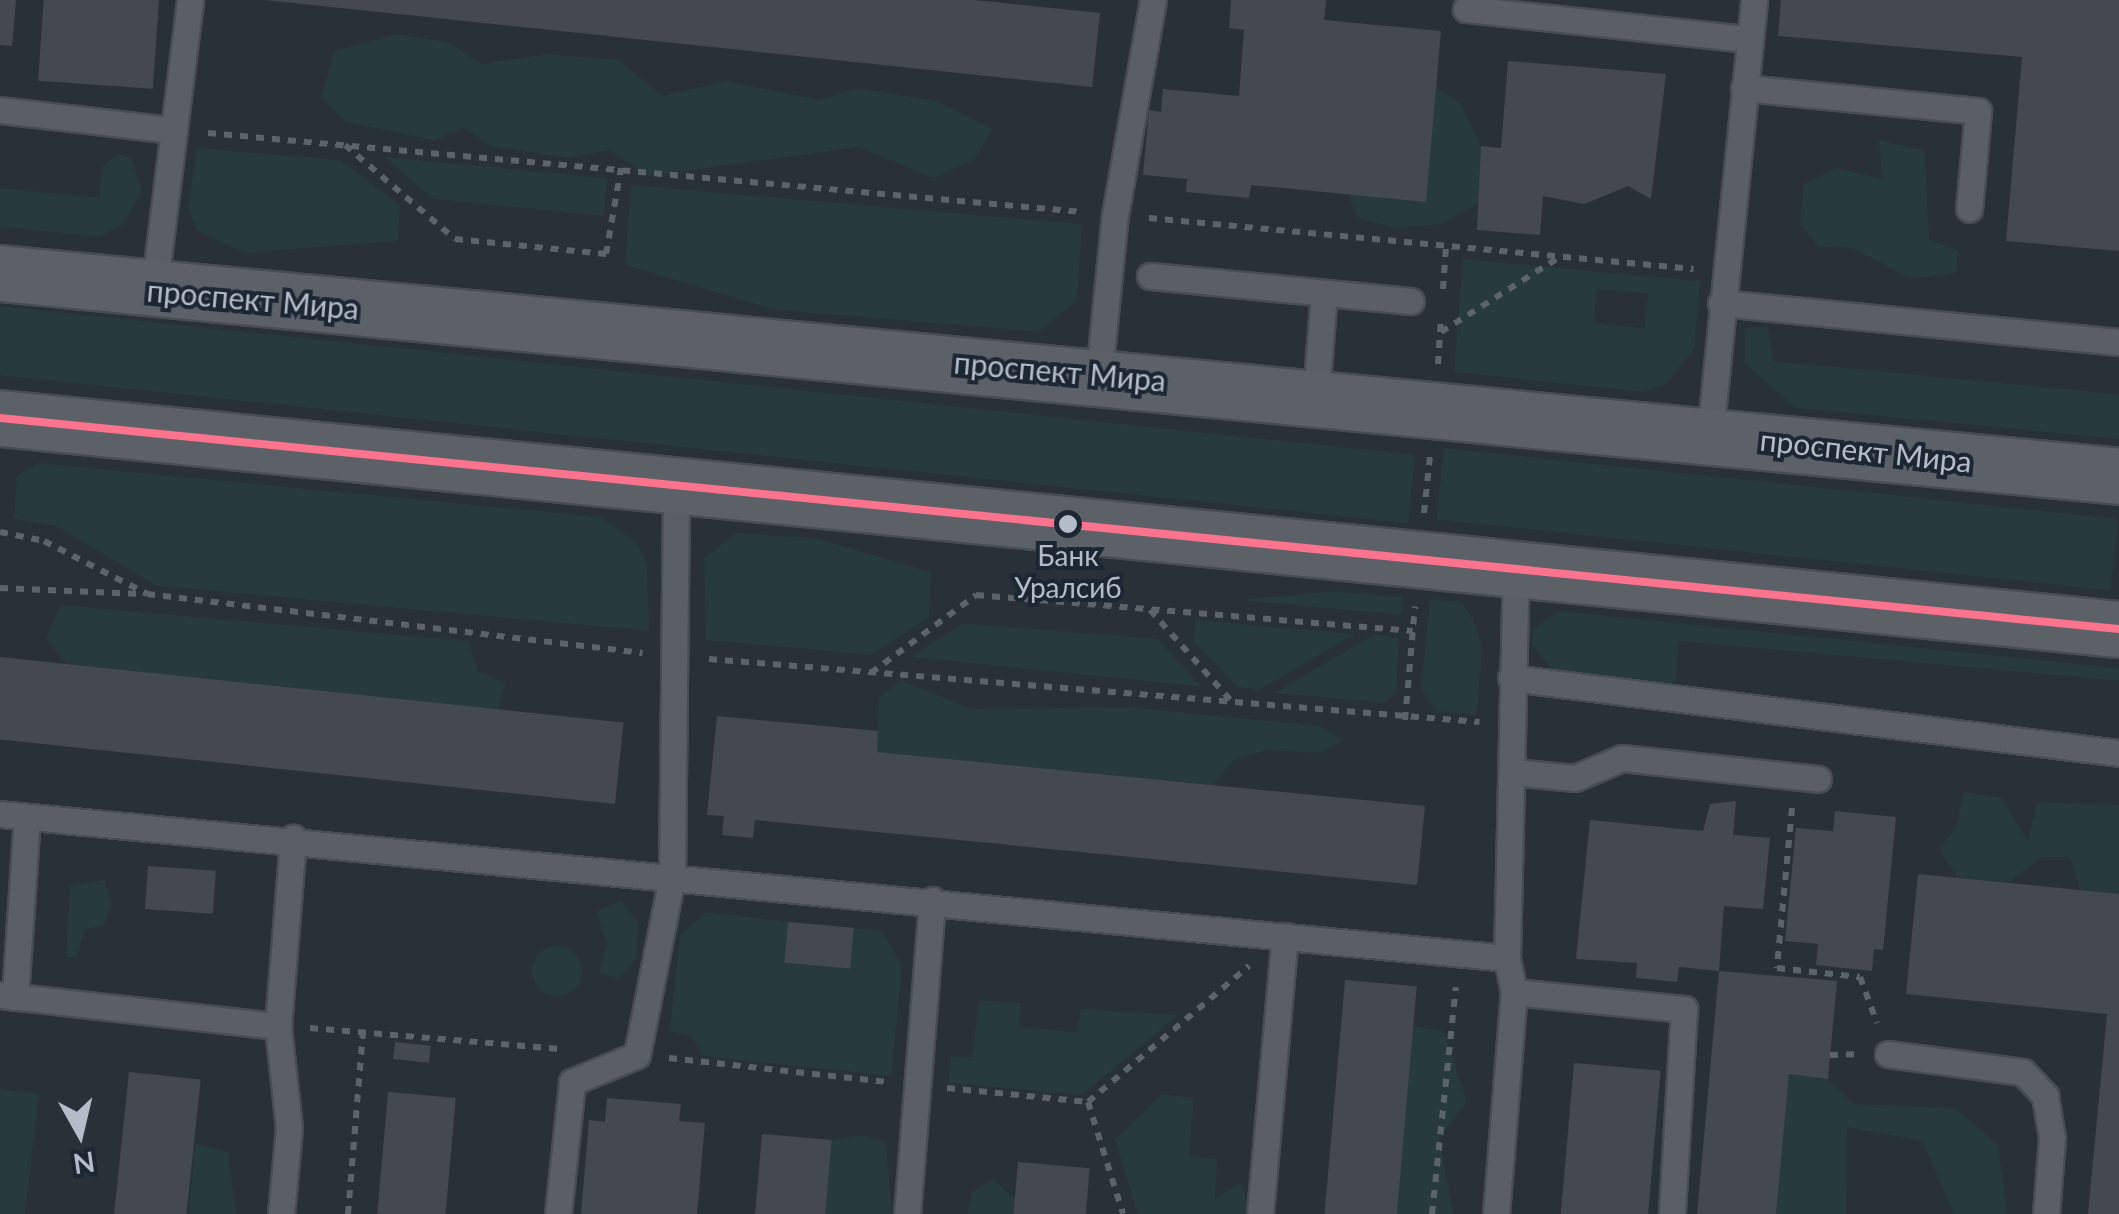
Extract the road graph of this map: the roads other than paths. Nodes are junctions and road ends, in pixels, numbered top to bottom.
1 (190, 0) edge
2 (1153, 0) edge
3 (1754, 0) edge
4 (1466, 9) dead end
5 (1749, 39) junction
6 (1744, 88) junction
7 (0, 110) edge
8 (174, 130) junction
9 (1969, 209) dead end
10 (0, 274) edge
11 (1150, 276) dead end
12 (154, 290) junction
13 (1324, 293) junction
14 (1411, 301) dead end
15 (1721, 303) junction
16 (2119, 342) edge
17 (1098, 374) junction
18 (1316, 394) junction
19 (0, 418) edge
20 (1710, 434) junction
21 (2119, 476) edge
22 (676, 485) junction
23 (1516, 563) junction
24 (2119, 629) edge
25 (1511, 678) junction
26 (2119, 753) edge
27 (1514, 772) junction
28 (1807, 778) road end
29 (0, 814) edge
30 (27, 817) junction
31 (293, 838) junction
32 (672, 877) junction
33 (932, 900) junction
34 (1285, 936) junction
35 (9, 952) edge
36 (1507, 958) junction
37 (1514, 992) junction
38 (8, 996) edge
39 (278, 1026) junction
40 (1888, 1054) road end
41 (281, 1214) edge
42 (558, 1214) edge
43 (908, 1214) edge
44 (1260, 1214) edge
45 (1496, 1214) edge
46 (1672, 1214) edge
47 (2046, 1214) edge

1 - 8 lane
2 - 17 lane
3 - 5 lane
4 - 5 lane
5 - 6 lane
6 - 9 lane
6 - 15 lane
7 - 8 lane
8 - 12 lane
10 - 12 main road, проспект Мира
11 - 13 lane
12 - 17 main road, проспект Мира
13 - 14 lane
13 - 18 lane
15 - 16 lane
15 - 20 lane
17 - 18 main road, проспект Мира
18 - 20 main road, проспект Мира
19 - 22 main road
20 - 21 main road, проспект Мира
22 - 23 main road
22 - 32 lane
23 - 24 main road
23 - 25 lane
25 - 26 lane
25 - 27 lane
27 - 28 lane
27 - 36 lane
29 - 30 lane
30 - 31 lane
30 - 35 lane
31 - 32 lane
31 - 39 lane
32 - 33 lane
32 - 42 lane
33 - 34 lane
33 - 43 lane
34 - 36 lane
34 - 44 lane
35 - 38 lane
36 - 37 lane
37 - 45 lane
37 - 46 lane
38 - 39 lane
39 - 41 lane
40 - 47 lane

